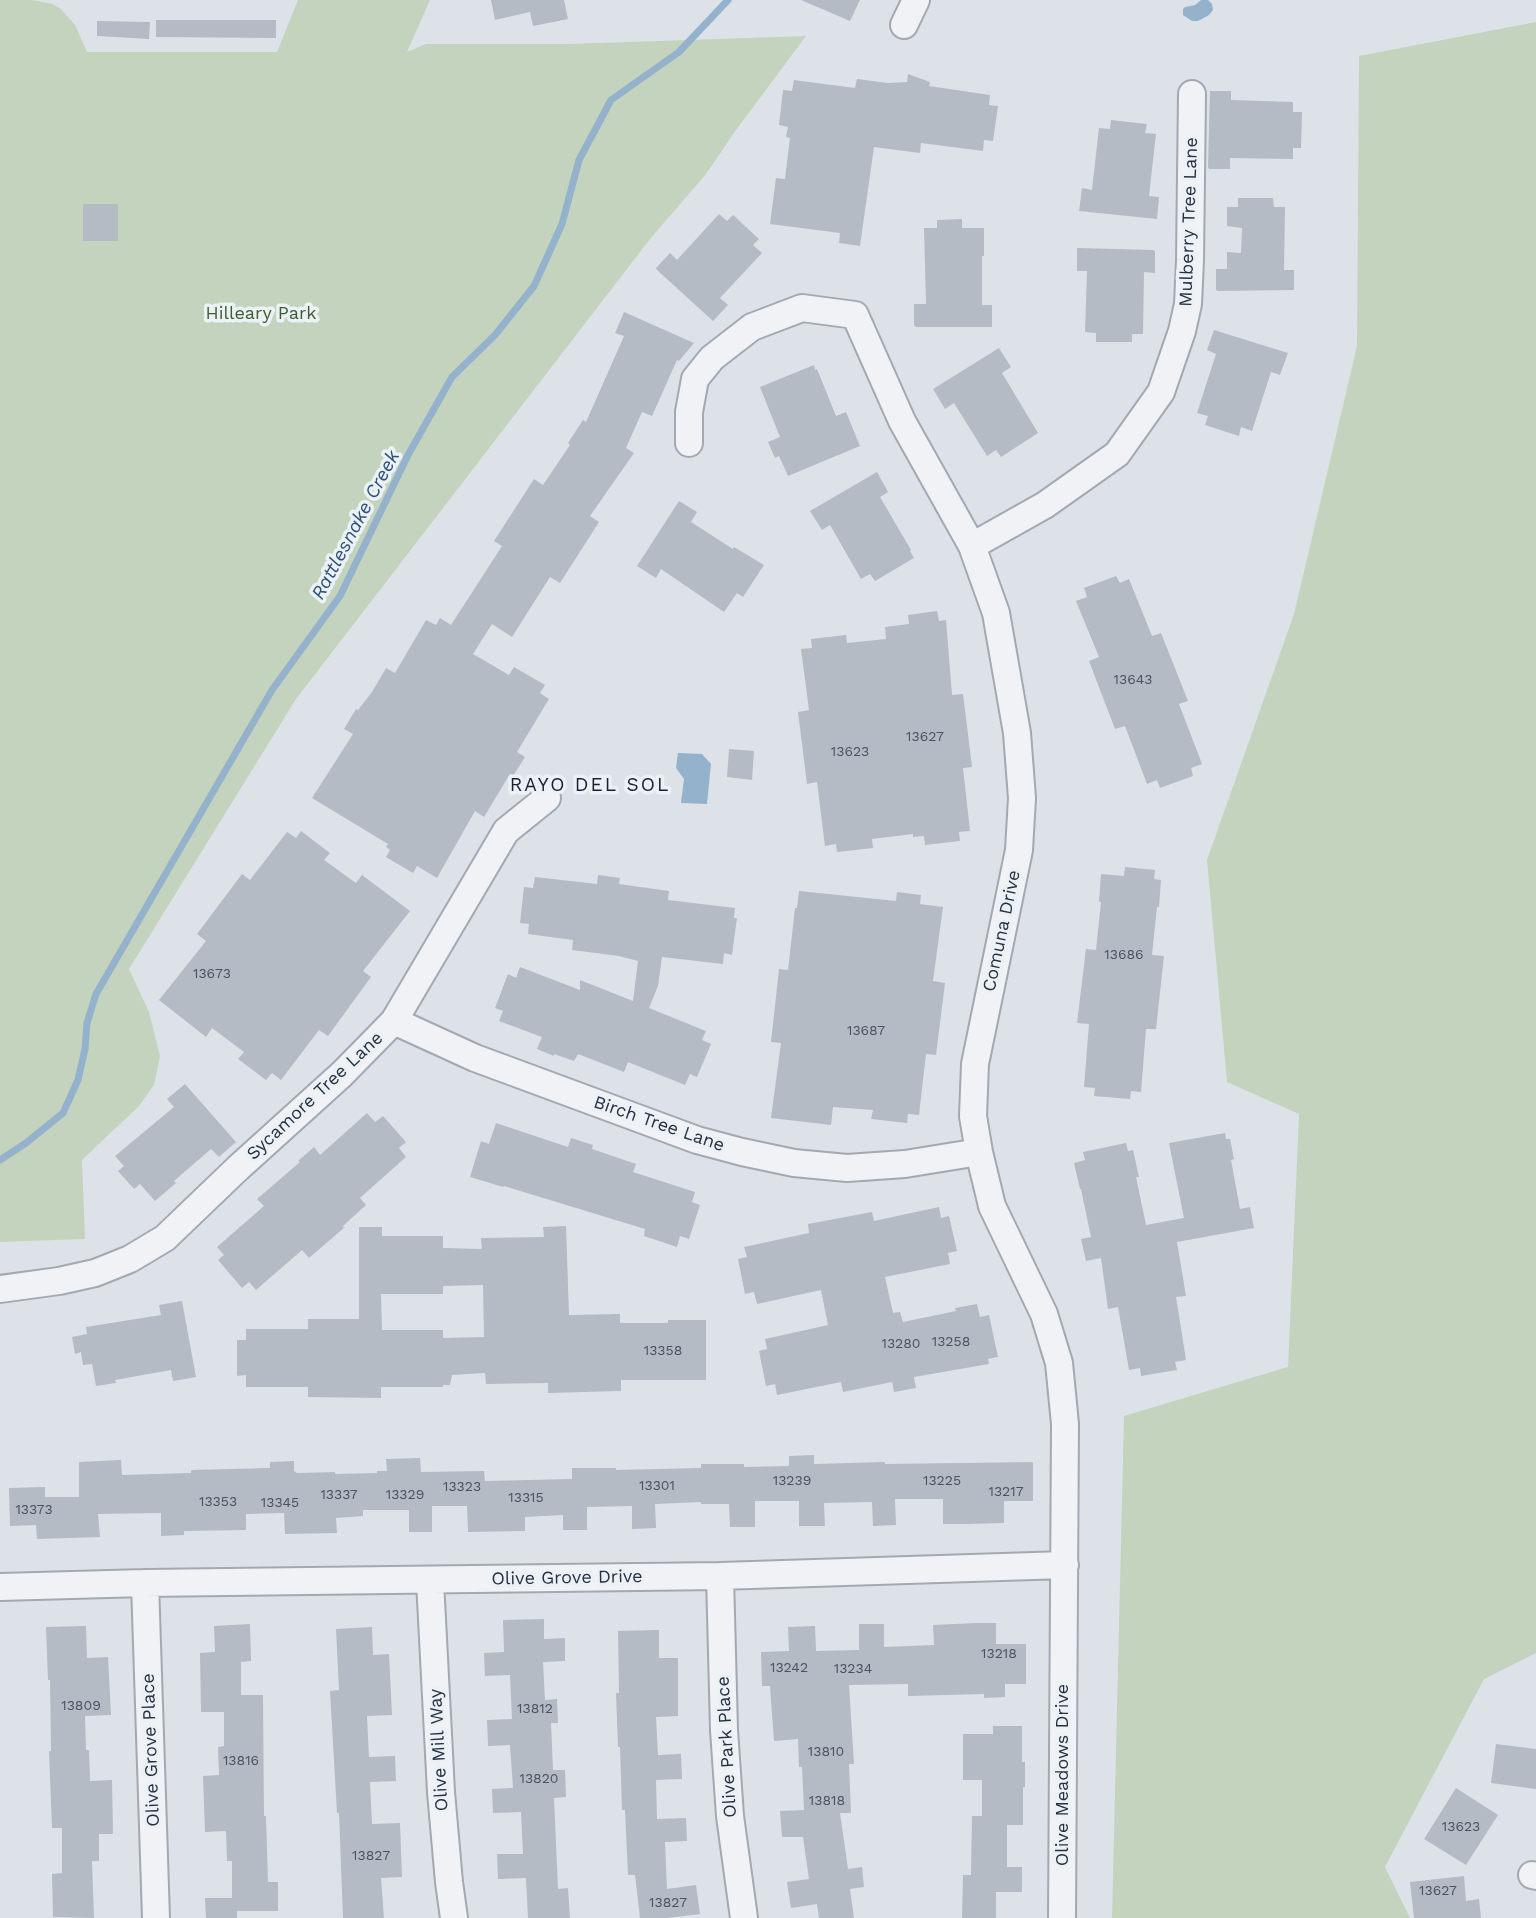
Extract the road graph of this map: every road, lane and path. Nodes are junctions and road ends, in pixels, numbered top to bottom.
1 (916, 0) edge
2 (904, 25) dead end
3 (1192, 94) dead end
4 (689, 443) dead end
5 (972, 546) junction
6 (547, 799) dead end
7 (394, 1021) junction
8 (979, 1152) junction
9 (0, 1289) edge
10 (1065, 1565) junction
11 (720, 1576) junction
12 (430, 1581) junction
13 (145, 1583) junction
14 (0, 1587) edge
15 (156, 1918) edge
16 (454, 1918) edge
17 (744, 1918) edge
18 (1062, 1918) edge

1 - 2 street
3 - 5 street, Mulberry Tree Lane
4 - 5 street, Comuna Drive
5 - 8 street, Comuna Drive
6 - 7 street, Sycamore Tree Lane
7 - 8 street, Birch Tree Lane
7 - 9 street, Sycamore Tree Lane
8 - 10 street, Comuna Drive
10 - 11 street, Olive Grove Drive
10 - 18 street, Olive Meadows Drive
11 - 12 street, Olive Grove Drive
11 - 17 street, Olive Park Place
12 - 13 street, Olive Grove Drive
12 - 16 street, Olive Mill Way
13 - 14 street, Olive Grove Drive
13 - 15 street, Olive Grove Place

